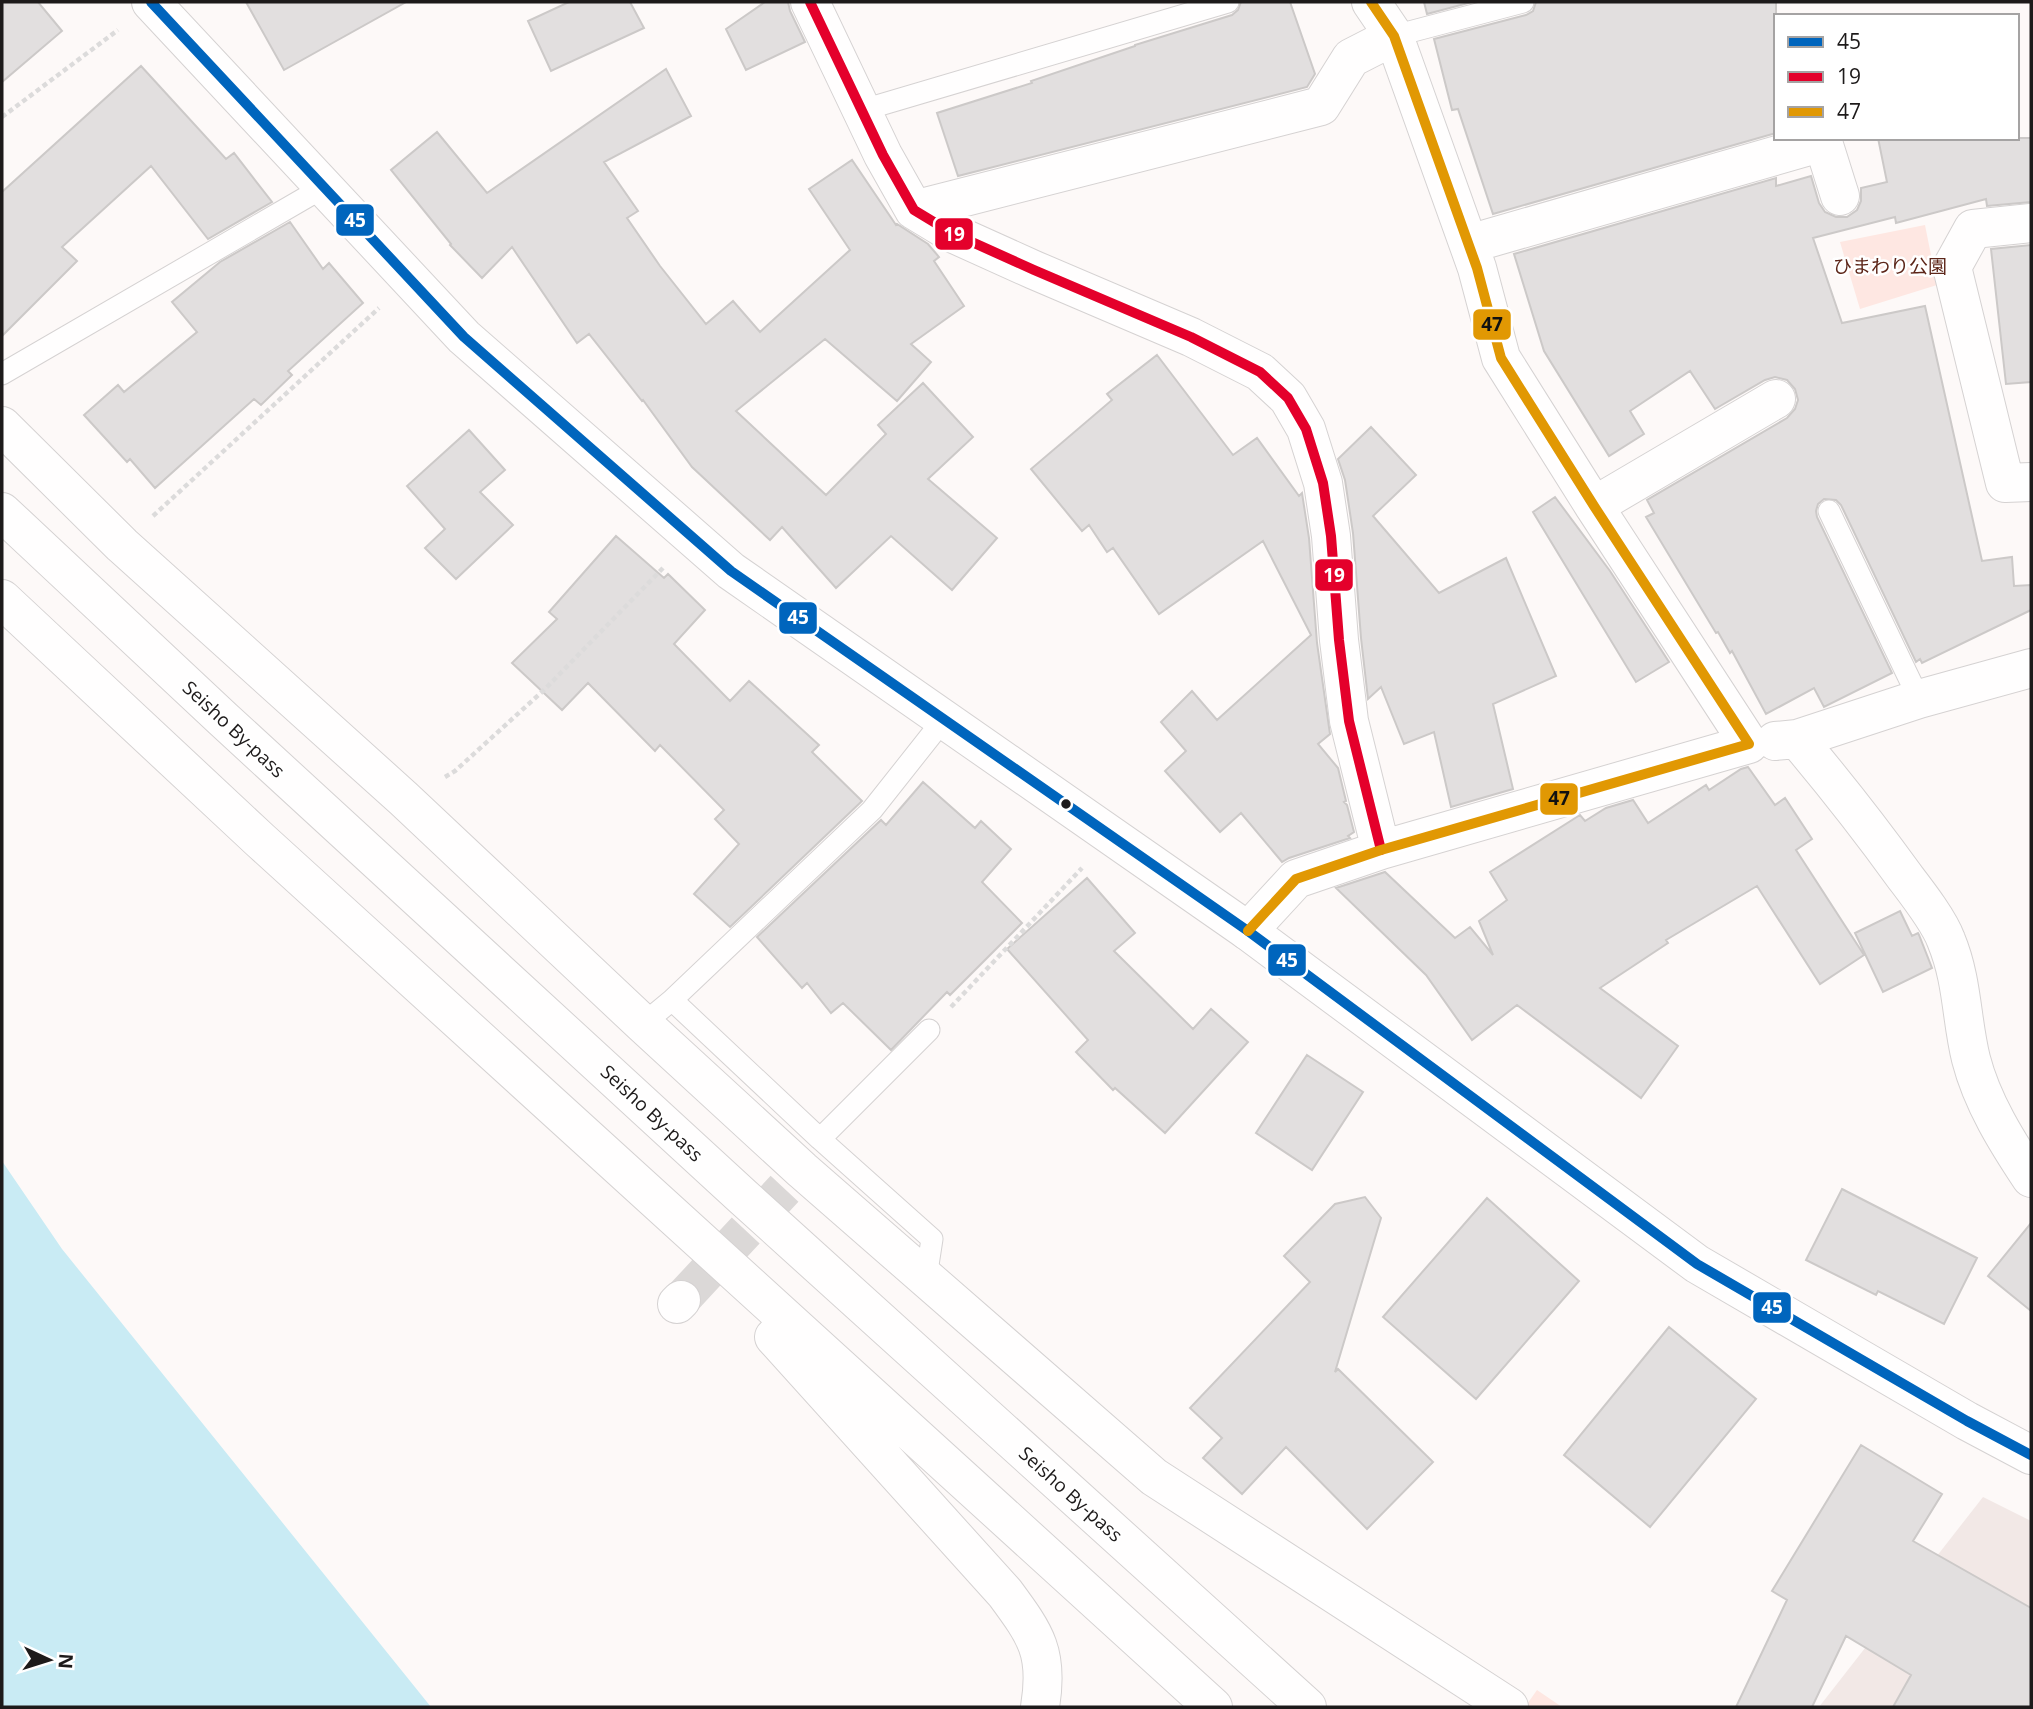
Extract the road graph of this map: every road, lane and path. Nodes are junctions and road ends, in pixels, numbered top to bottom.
1 (810, 2) edge
2 (1228, 2) edge
3 (1371, 2) edge
4 (1523, 2) edge
5 (152, 3) edge
6 (1394, 36) junction
7 (863, 110) junction
8 (2, 117) edge
9 (324, 187) junction
10 (1840, 196) dead end
11 (914, 210) junction
12 (2031, 223) edge
13 (1469, 244) junction
14 (410, 279) junction
15 (2, 374) edge
16 (1776, 399) dead end
17 (2, 426) edge
18 (2031, 482) edge
19 (1594, 506) junction
20 (1829, 511) dead end
21 (2, 512) edge
22 (693, 537) junction
23 (122, 545) junction
24 (2, 599) edge
25 (2031, 668) edge
26 (1919, 699) junction
27 (944, 719) junction
28 (1797, 739) junction
29 (1749, 744) junction
30 (404, 799) junction
31 (1112, 836) junction
32 (1381, 850) junction
33 (1248, 931) junction
34 (672, 1000) junction
35 (643, 1024) junction
36 (929, 1030) joint
37 (803, 1165) junction
38 (2031, 1178) edge
39 (635, 1182) junction
40 (2031, 1455) edge
41 (1270, 1673) junction
42 (1040, 1707) edge
43 (1213, 1707) edge
44 (1307, 1707) edge
45 (1313, 1707) edge
46 (1509, 1707) edge

1 - 7 main road
2 - 7 lane
3 - 6 main road
4 - 6 lane
5 - 8 path
5 - 9 main road
6 - 11 main road
6 - 13 main road
7 - 11 main road
9 - 14 main road
9 - 15 lane
10 - 13 main road
11 - 32 main road
12 - 18 main road
13 - 19 main road
14 - 22 main road
14 - 23 path
16 - 19 main road
17 - 23 main road
19 - 29 main road
20 - 26 lane
21 - 41 main road, Seisho By-pass
22 - 27 main road
22 - 30 path
23 - 30 main road
24 - 39 main road
25 - 26 main road
26 - 28 main road
27 - 31 main road
27 - 34 lane
28 - 29 main road
28 - 38 main road
29 - 32 main road
30 - 35 main road
31 - 33 main road
31 - 36 path
32 - 33 main road
33 - 40 main road
34 - 35 lane
34 - 37 lane
35 - 37 main road
36 - 37 lane
37 - 46 main road
39 - 42 main road
39 - 43 main road
41 - 44 main road, Seisho By-pass
41 - 45 main road

